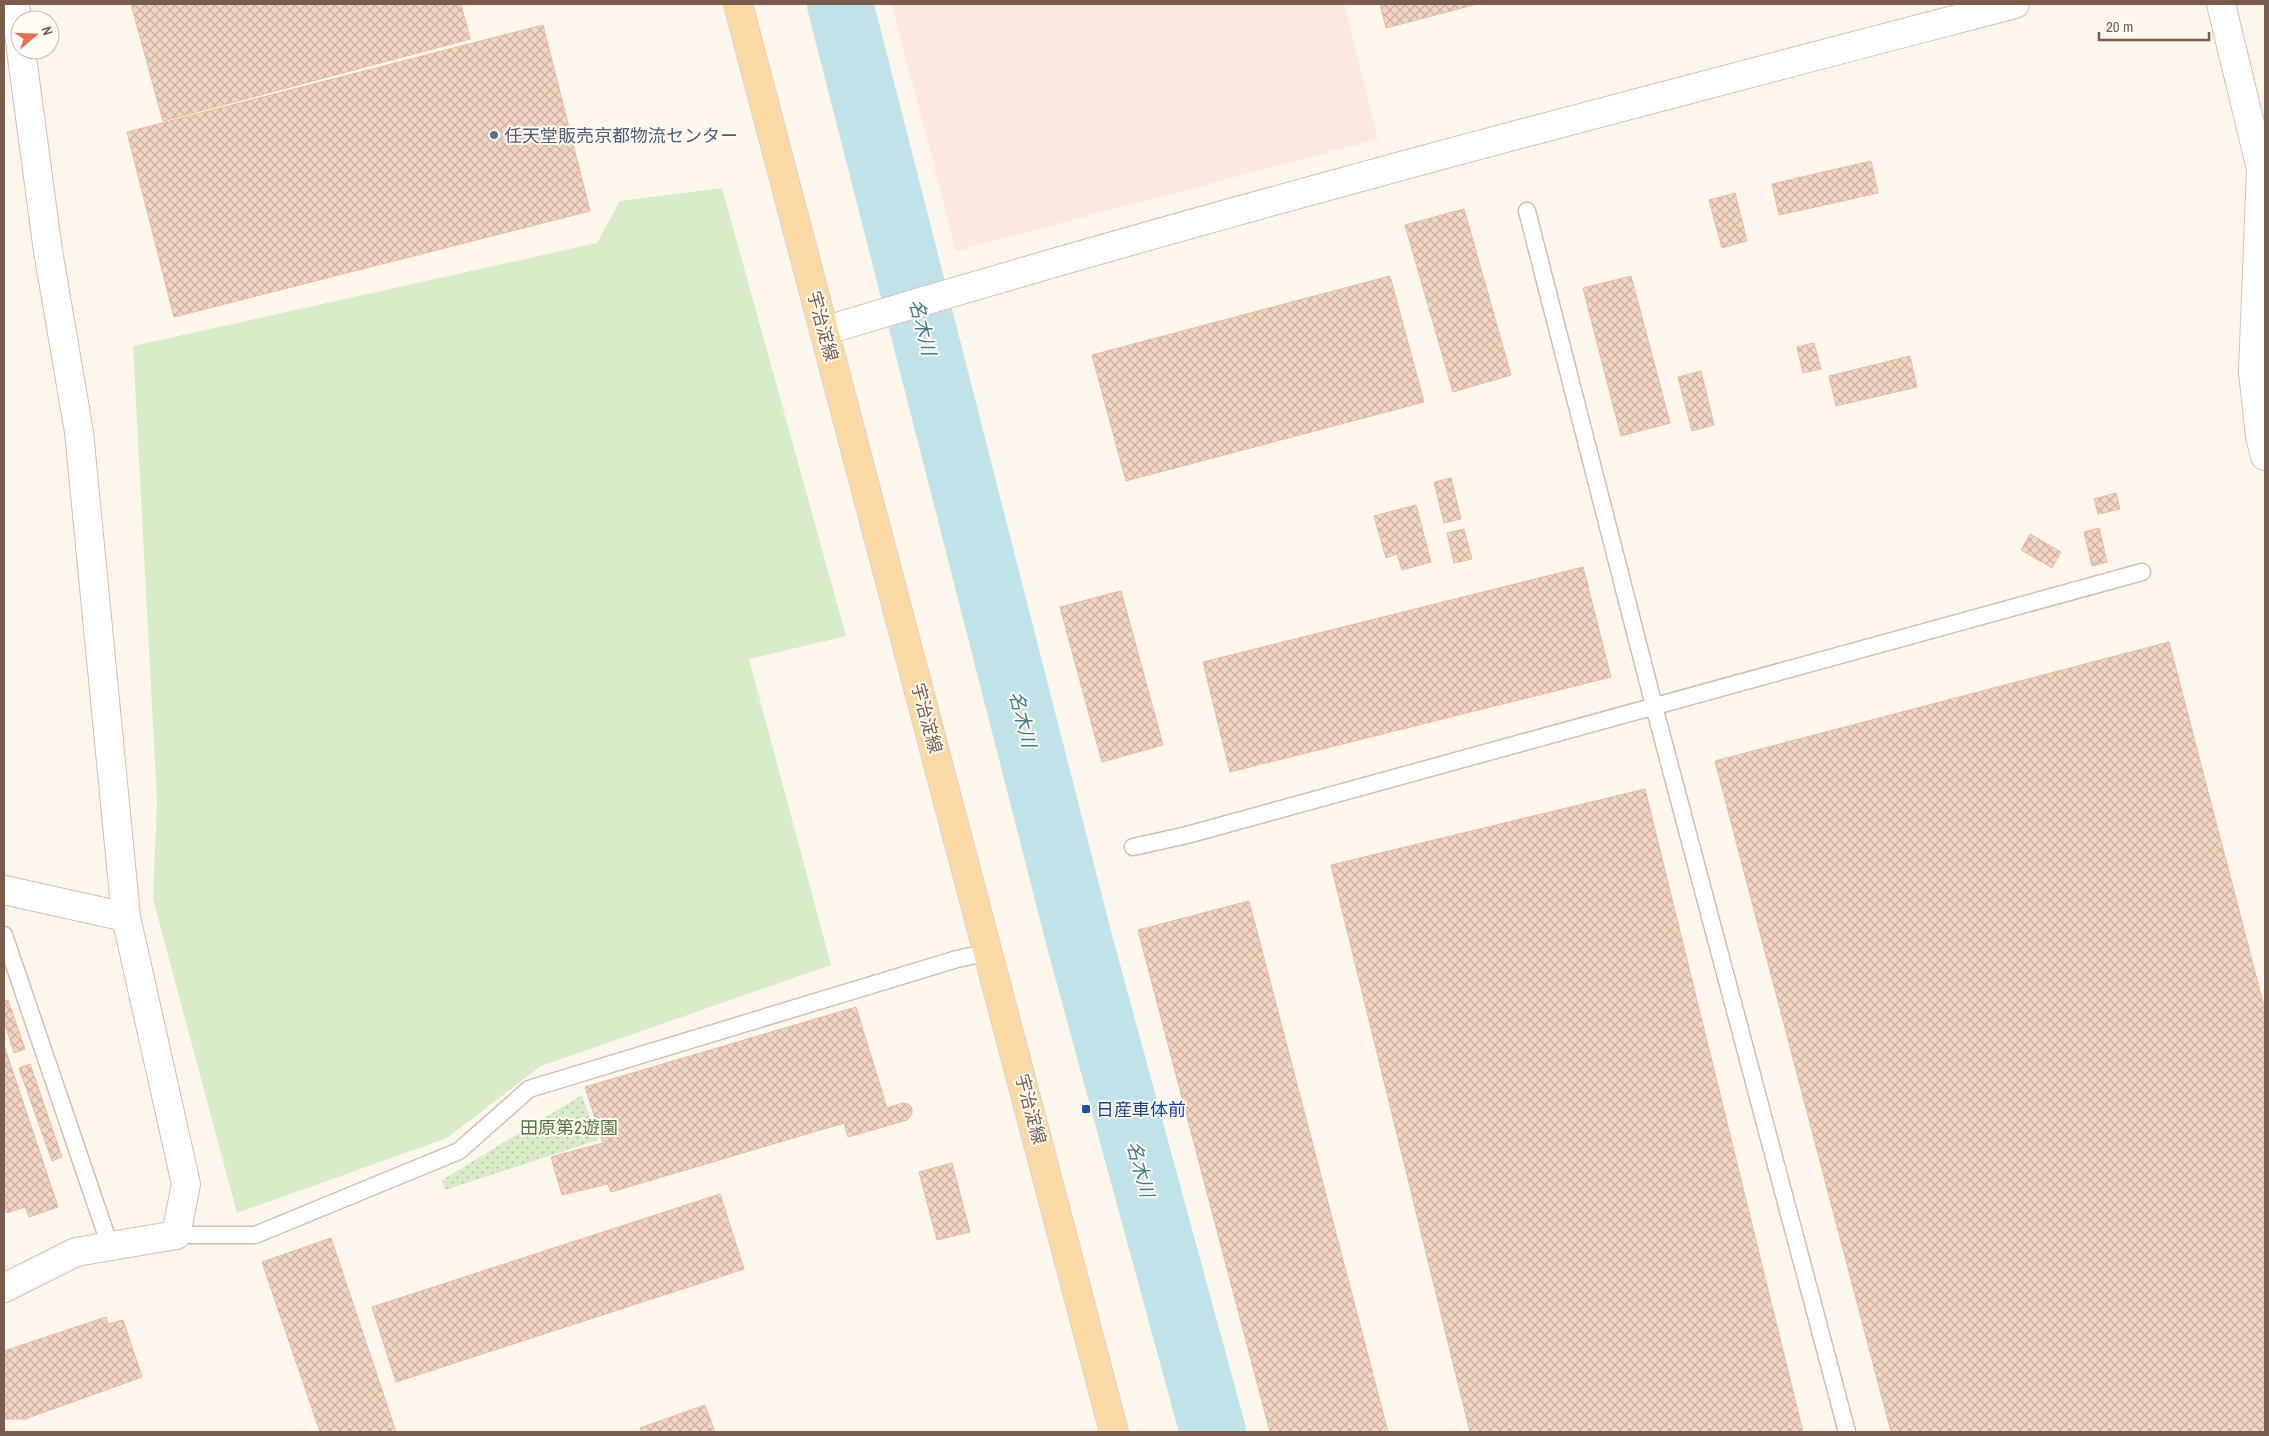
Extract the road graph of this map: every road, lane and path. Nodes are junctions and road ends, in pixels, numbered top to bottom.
1 (738, 4) edge
2 (2015, 4) edge
3 (2221, 4) edge
4 (22, 60) edge
5 (1527, 212) dead end
6 (824, 331) junction
7 (2265, 456) edge
8 (2142, 572) dead end
9 (1654, 706) junction
10 (1133, 847) dead end
11 (4, 890) edge
12 (126, 917) junction
13 (4, 935) edge
14 (990, 952) junction
15 (176, 1235) junction
16 (110, 1246) junction
17 (4, 1288) edge
18 (1114, 1432) edge
19 (1847, 1432) edge

1 - 6 main road, 宇治淀線
2 - 6 street
3 - 7 street
4 - 12 street
5 - 9 lane
6 - 14 main road, 宇治淀線
8 - 9 lane
9 - 10 lane
9 - 19 lane
11 - 12 street
12 - 15 street
13 - 16 lane
14 - 15 lane
14 - 18 main road, 宇治淀線
15 - 16 street
16 - 17 street

